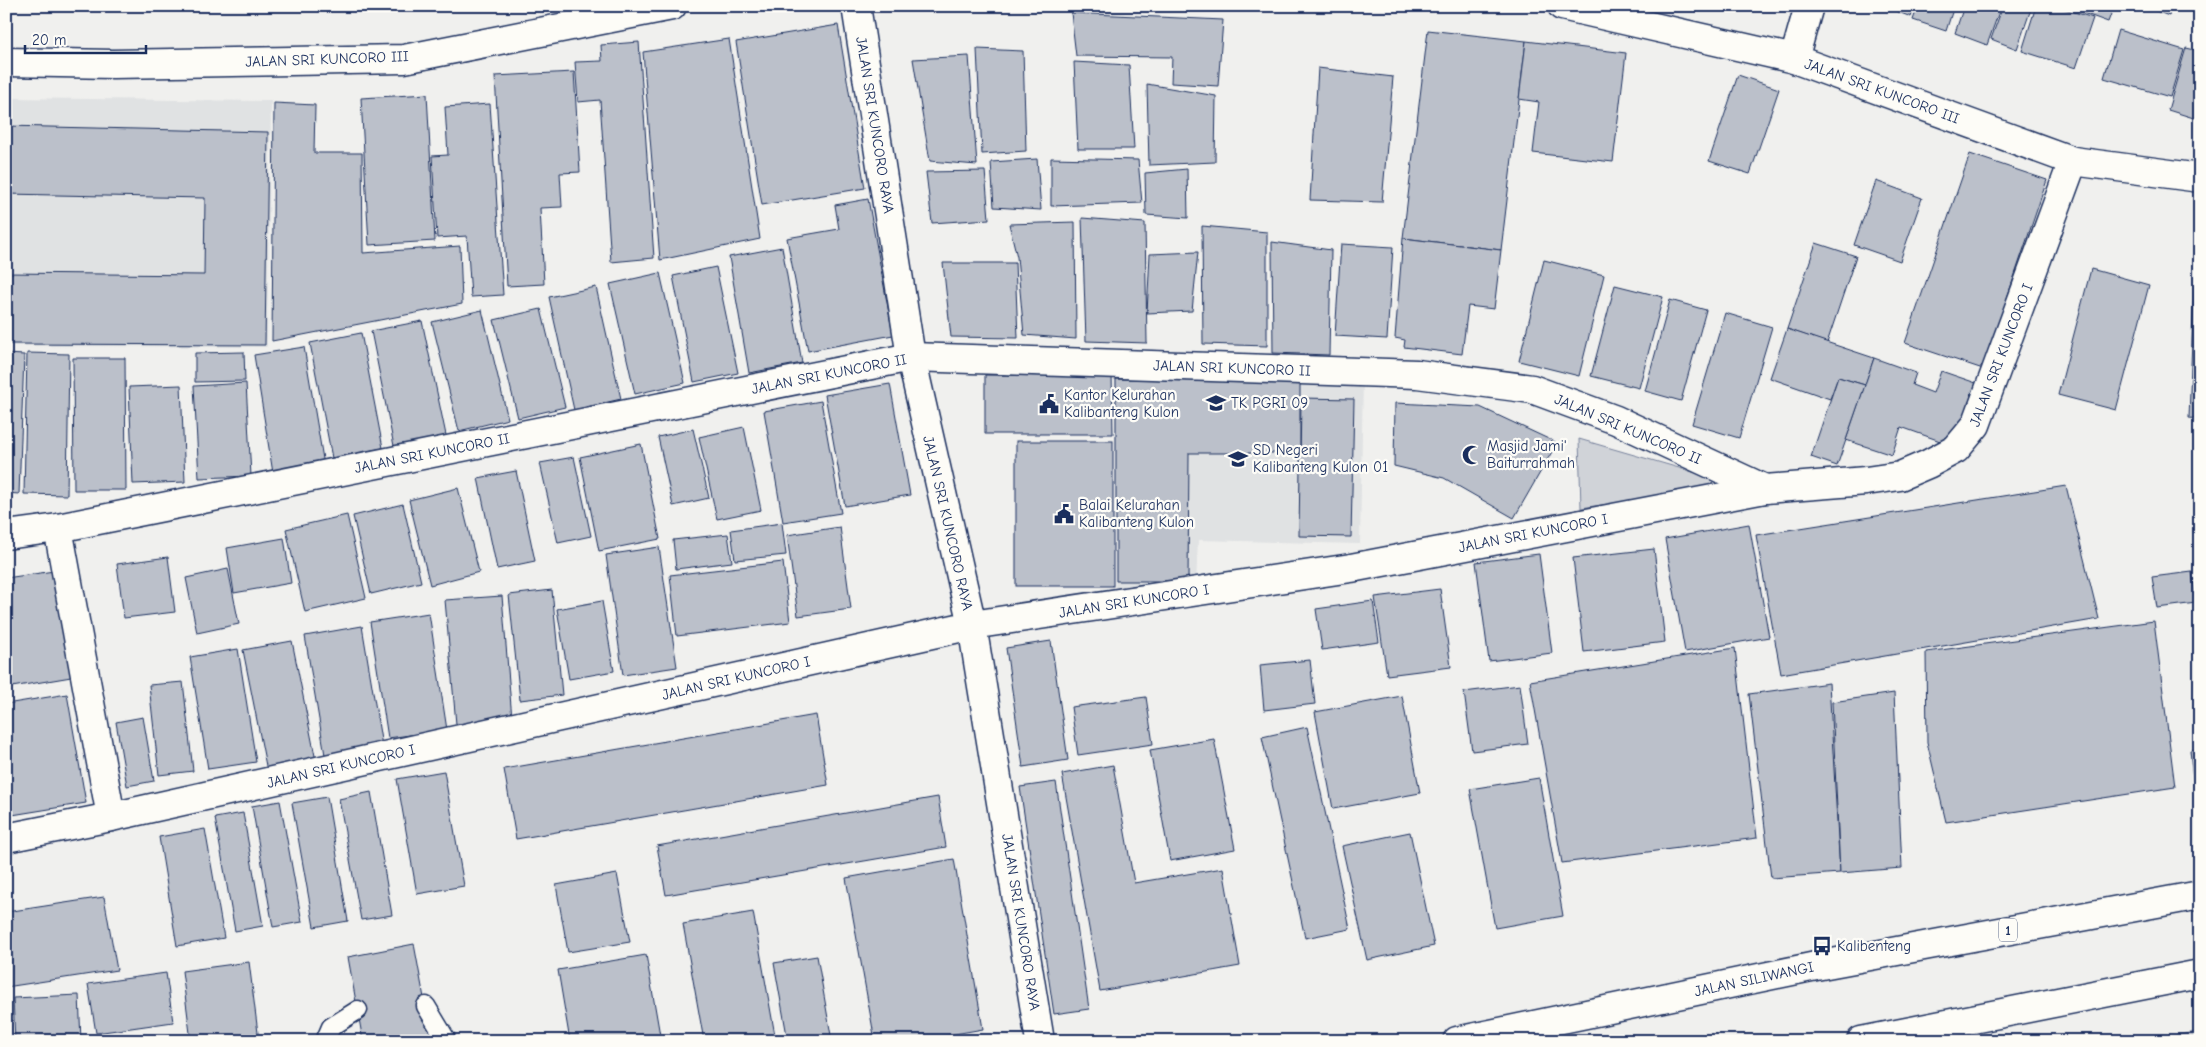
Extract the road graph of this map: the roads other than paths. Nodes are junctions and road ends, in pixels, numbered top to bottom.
1 (672, 6) edge
2 (856, 6) edge
3 (1562, 6) edge
4 (1810, 6) edge
5 (1794, 59) junction
6 (6, 62) edge
7 (2073, 161) junction
8 (2200, 178) edge
9 (911, 357) junction
10 (1765, 489) junction
11 (58, 528) junction
12 (10, 532) edge
13 (972, 626) junction
14 (111, 817) junction
15 (6, 838) edge
16 (2200, 895) edge
17 (2200, 974) edge
18 (426, 1006) dead end
19 (358, 1010) dead end
20 (325, 1041) edge
21 (447, 1041) edge
22 (1040, 1041) edge
23 (1457, 1041) edge
24 (1861, 1041) edge

1 - 6 main road, JALAN SRI KUNCORO III
2 - 9 main road, JALAN SRI KUNCORO RAYA
3 - 5 main road, JALAN SRI KUNCORO III
4 - 5 main road
5 - 7 main road, JALAN SRI KUNCORO III
7 - 8 main road, JALAN SRI KUNCORO III
7 - 10 main road, JALAN SRI KUNCORO I
9 - 10 main road, JALAN SRI KUNCORO II
9 - 11 main road, JALAN SRI KUNCORO II
9 - 13 main road, JALAN SRI KUNCORO RAYA
10 - 13 main road, JALAN SRI KUNCORO I
11 - 12 main road, JALAN SRI KUNCORO II
11 - 14 main road
13 - 14 main road, JALAN SRI KUNCORO I
13 - 22 main road, JALAN SRI KUNCORO RAYA
14 - 15 main road, JALAN SRI KUNCORO I
16 - 23 main road, JALAN SILIWANGI / 1
17 - 24 main road
18 - 21 lane
19 - 20 lane

